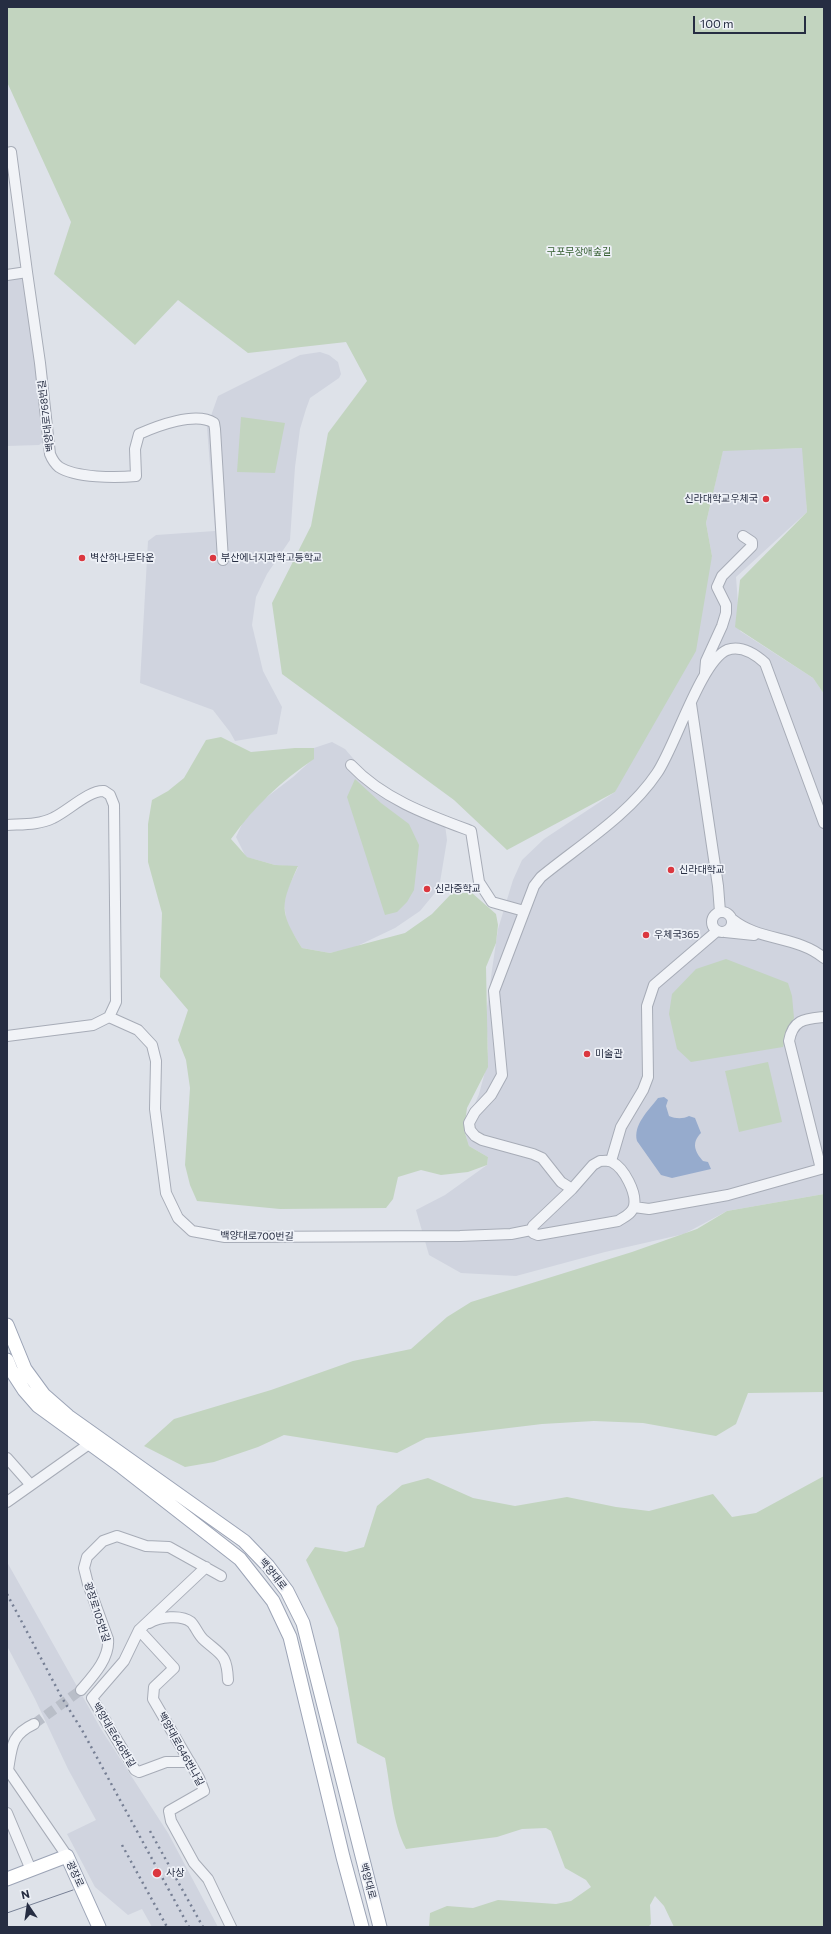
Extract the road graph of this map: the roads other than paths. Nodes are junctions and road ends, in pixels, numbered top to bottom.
1 (9, 153) edge
2 (27, 272) junction
3 (7, 275) edge
4 (743, 536) dead end
5 (223, 560) dead end
6 (705, 673) junction
7 (691, 704) junction
8 (351, 765) dead end
9 (824, 823) edge
10 (7, 825) edge
11 (524, 911) junction
12 (720, 912) junction
13 (733, 920) junction
14 (721, 932) junction
15 (766, 934) junction
16 (824, 958) edge
17 (109, 1017) junction
18 (824, 1017) edge
19 (7, 1036) edge
20 (611, 1161) junction
21 (822, 1169) edge
22 (572, 1189) junction
23 (634, 1207) junction
24 (531, 1230) junction
25 (7, 1325) edge
26 (8, 1367) edge
27 (25, 1369) junction
28 (89, 1444) junction
29 (7, 1458) edge
30 (30, 1484) junction
31 (7, 1502) edge
32 (206, 1567) junction
33 (221, 1576) dead end
34 (139, 1630) junction
35 (228, 1680) dead end
36 (81, 1690) tunnel mouth
37 (34, 1724) tunnel mouth
38 (190, 1762) junction
39 (7, 1813) edge
40 (67, 1856) junction
41 (30, 1870) junction
42 (7, 1879) edge
43 (99, 1927) edge
44 (232, 1927) edge
45 (362, 1927) edge
46 (380, 1927) edge

1 - 2 street, 백양대로768번길
2 - 3 street
2 - 5 street, 백양대로768번길
4 - 6 street
6 - 7 street
6 - 9 street
7 - 11 street
7 - 12 street
8 - 11 street
10 - 17 street
11 - 22 street
12 - 13 street
12 - 14 street
13 - 14 street
13 - 15 street
14 - 15 street
14 - 20 street
15 - 16 street
17 - 19 street
17 - 24 street, 백양대로700번길
18 - 21 street
20 - 22 street
20 - 23 street
21 - 23 street
22 - 24 street
23 - 24 street, 백양대로700번길
25 - 27 main road, 백양대로
26 - 27 main road
26 - 28 main road, 백양대로
27 - 46 main road, 백양대로
28 - 30 street
28 - 45 main road, 백양대로
29 - 30 street
30 - 31 street
32 - 33 street, 광장로105번길
32 - 34 street, 백양대로646번길
32 - 36 street, 광장로105번길
34 - 35 street
34 - 38 street, 백양대로646번나길
34 - 38 street, 백양대로646번길
37 - 40 street
38 - 44 street, 백양대로646번나길
39 - 41 street
40 - 41 main road, 광장로
40 - 43 main road, 광장로
41 - 42 main road, 광장로

